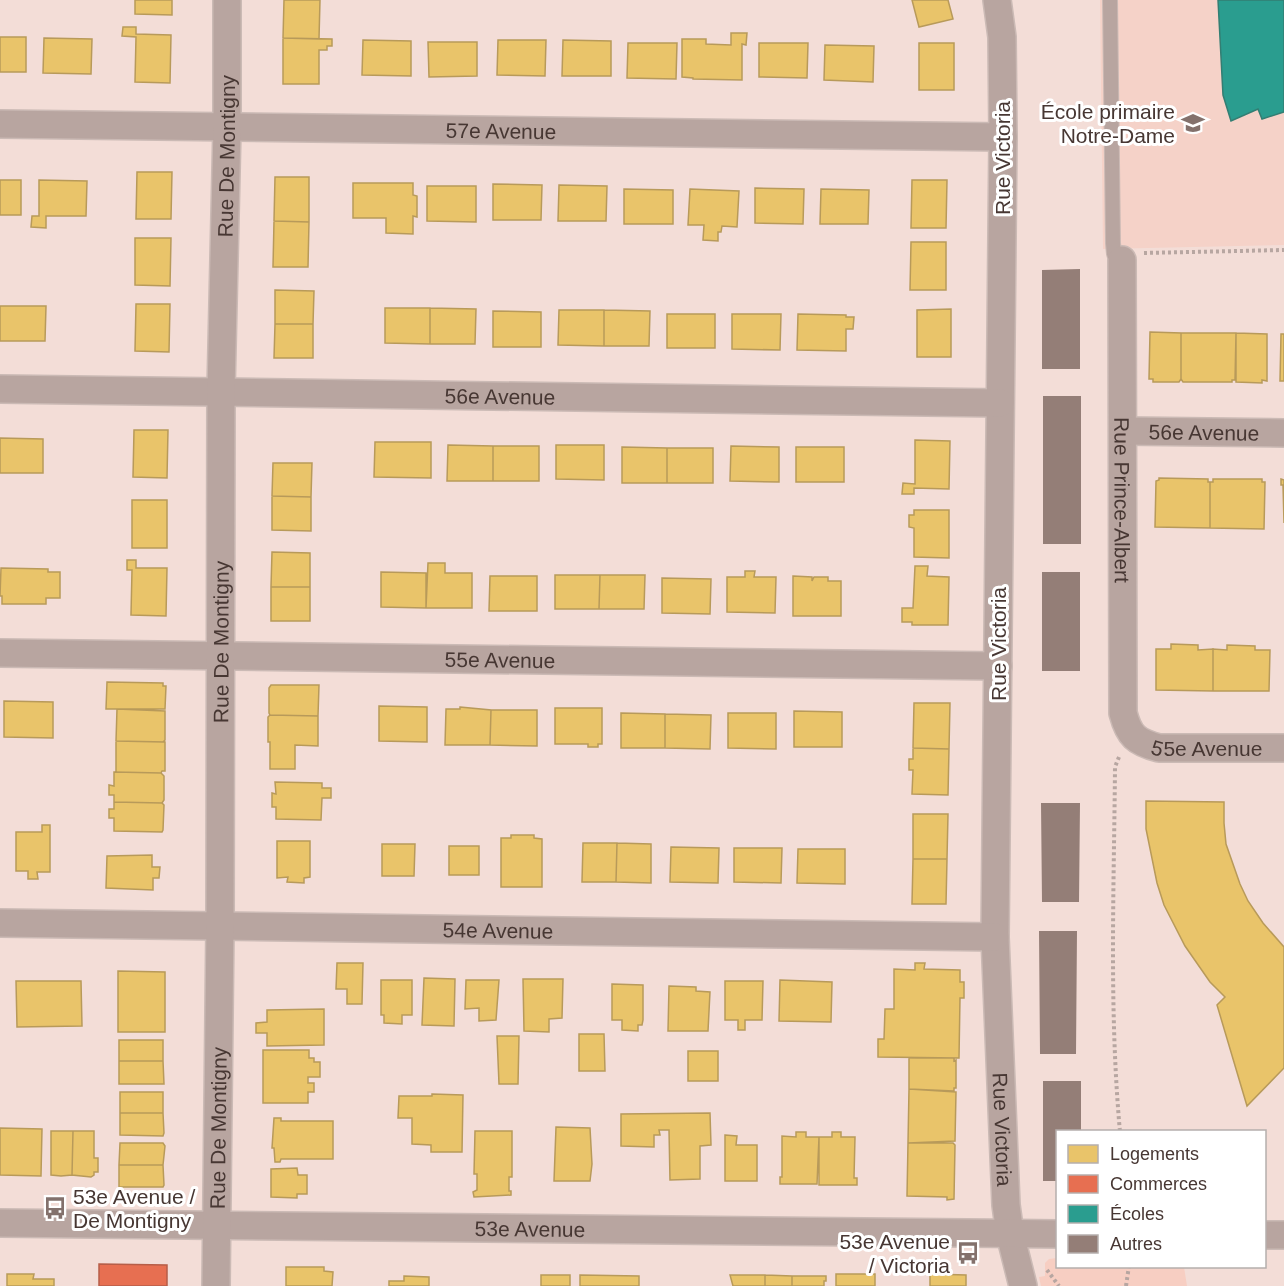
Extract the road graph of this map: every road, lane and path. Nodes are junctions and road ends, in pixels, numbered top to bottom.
1 (227, 0) edge
2 (997, 0) edge
3 (1110, 0) edge
4 (0, 124) edge
5 (227, 127) junction
6 (1003, 137) junction
7 (1284, 250) edge
8 (1122, 261) junction
9 (0, 388) edge
10 (221, 391) junction
11 (1000, 403) junction
12 (1124, 431) junction
13 (1284, 433) edge
14 (0, 653) edge
15 (221, 656) junction
16 (998, 666) junction
17 (1134, 737) junction
18 (1284, 748) edge
19 (0, 923) edge
20 (220, 925) junction
21 (995, 937) junction
22 (1120, 1130) edge
23 (0, 1223) edge
24 (216, 1225) junction
25 (1010, 1234) junction
26 (1056, 1234) edge
27 (1266, 1235) edge
28 (1284, 1235) edge
29 (1129, 1268) edge
30 (216, 1286) edge
31 (1023, 1286) edge
32 (1126, 1286) edge

1 - 5 street, Rue De Montigny
2 - 6 street, Rue Victoria
3 - 8 lane
4 - 5 street, 57e Avenue
5 - 6 street, 57e Avenue
5 - 10 street, Rue De Montigny
6 - 11 street, Rue Victoria
7 - 8 path
8 - 12 street, Rue Prince-Albert
9 - 10 street, 56e Avenue
10 - 11 street, 56e Avenue
10 - 15 street, Rue De Montigny
11 - 16 street, Rue Victoria
12 - 13 street, 56e Avenue
12 - 17 street, Rue Prince-Albert
14 - 15 street, 55e Avenue
15 - 16 street, 55e Avenue
15 - 20 street, Rue De Montigny
16 - 21 street, Rue Victoria
17 - 18 street, 55e Avenue
17 - 22 path
19 - 20 street, 54e Avenue
20 - 21 street, 54e Avenue
20 - 24 street, Rue De Montigny
21 - 25 street, Rue Victoria
23 - 24 street, 53e Avenue
24 - 25 street, 53e Avenue
24 - 30 street, Rue De Montigny
25 - 26 street, 53e Avenue
25 - 31 street, Rue Victoria
27 - 28 street
29 - 32 path

